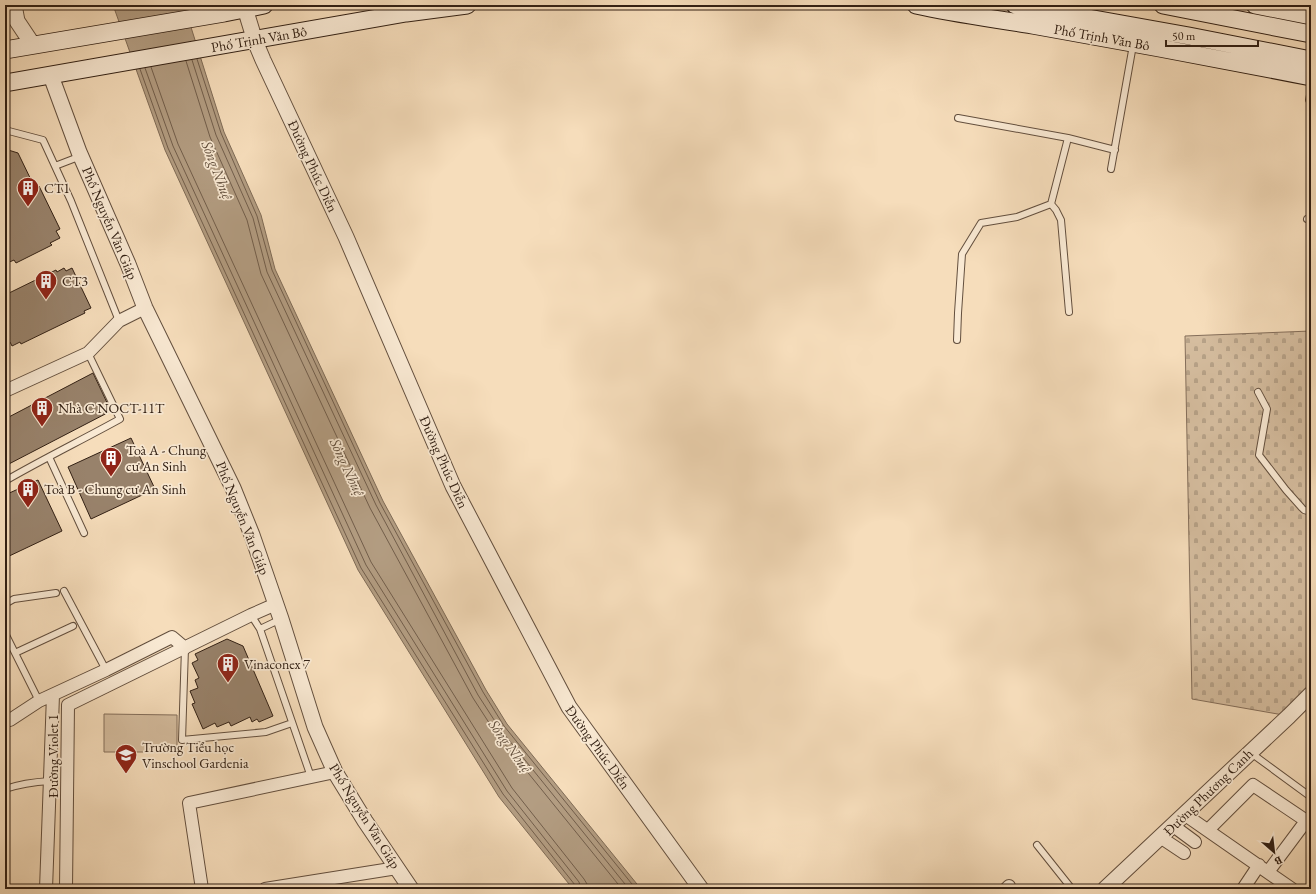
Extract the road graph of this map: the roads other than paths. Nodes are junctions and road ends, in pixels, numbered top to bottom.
1 (14, 5) edge
2 (264, 5) edge
3 (467, 5) edge
4 (916, 5) edge
5 (1015, 5) edge
6 (1163, 5) edge
7 (1255, 5) edge
8 (244, 7) edge
9 (1311, 16) edge
10 (1311, 34) edge
11 (255, 41) junction
12 (1134, 43) junction
13 (33, 45) junction
14 (5, 50) edge
15 (1311, 60) edge
16 (50, 76) junction
17 (1311, 77) edge
18 (5, 83) edge
19 (1311, 90) edge
20 (1311, 103) edge
21 (958, 118) dead end
22 (5, 130) edge
23 (1068, 138) junction
24 (1115, 150) junction
25 (81, 156) junction
26 (55, 166) junction
27 (1111, 169) dead end
28 (1051, 204) junction
29 (145, 308) junction
30 (1069, 312) dead end
31 (119, 321) junction
32 (957, 340) dead end
33 (88, 353) junction
34 (5, 391) edge
35 (1258, 392) dead end
36 (49, 457) junction
37 (5, 481) edge
38 (1311, 512) edge
39 (84, 533) dead end
40 (64, 591) dead end
41 (56, 593) dead end
42 (5, 604) edge
43 (276, 604) junction
44 (251, 615) junction
45 (281, 619) junction
46 (73, 626) dead end
47 (260, 629) junction
48 (5, 633) edge
49 (185, 648) junction
50 (15, 653) junction
51 (106, 670) junction
52 (53, 695) junction
53 (1309, 699) edge
54 (39, 701) junction
55 (10, 720) dead end
56 (292, 723) junction
57 (1250, 752) junction
58 (335, 772) junction
59 (310, 777) junction
60 (50, 781) junction
61 (5, 789) edge
62 (1311, 796) edge
63 (1184, 814) junction
64 (1308, 822) edge
65 (1172, 825) junction
66 (1208, 830) junction
67 (1160, 838) junction
68 (1194, 842) dead end
69 (1037, 845) dead end
70 (1184, 853) dead end
71 (397, 868) junction
72 (1264, 869) junction
73 (46, 889) edge
74 (66, 889) edge
75 (202, 889) edge
76 (265, 889) edge
77 (411, 889) edge
78 (701, 889) edge
79 (1072, 889) edge
80 (1105, 889) edge
81 (1243, 889) edge
82 (1292, 889) edge

1 - 13 street
2 - 8 main road
3 - 11 main road, Phố Trịnh Văn Bô
4 - 12 main road, Phố Trịnh Văn Bô
5 - 15 main road
6 - 10 main road
7 - 9 main road
8 - 11 street, Đường Phúc Diễn
8 - 13 main road
11 - 16 main road, Phố Trịnh Văn Bô
11 - 78 street, Đường Phúc Diễn
12 - 17 main road, Phố Trịnh Văn Bô
12 - 24 lane
13 - 14 main road
16 - 18 main road, Phố Trịnh Văn Bô
16 - 25 street, Phố Nguyễn Văn Giáp
19 - 20 lane
21 - 23 lane
22 - 26 lane
23 - 24 lane
23 - 28 lane
24 - 27 lane
25 - 26 lane
25 - 29 street, Phố Nguyễn Văn Giáp
26 - 31 lane
28 - 30 lane
28 - 32 lane
29 - 31 street
29 - 43 street, Phố Nguyễn Văn Giáp
31 - 33 street
33 - 34 street
33 - 36 lane
35 - 38 lane
36 - 37 lane
36 - 39 lane
40 - 51 lane
41 - 42 lane
43 - 44 street
43 - 45 street, Phố Nguyễn Văn Giáp
44 - 47 lane
44 - 49 street
45 - 47 lane
45 - 58 street, Phố Nguyễn Văn Giáp
46 - 50 lane
47 - 56 lane
48 - 50 lane
49 - 51 street
49 - 56 lane
49 - 74 street, Đường Violet 1
50 - 54 lane
51 - 52 street
52 - 54 street
52 - 60 street
53 - 57 street, Đường Phương Canh
54 - 55 street
56 - 59 lane
57 - 62 lane
57 - 63 street, Đường Phương Canh
58 - 59 street
58 - 71 street, Phố Nguyễn Văn Giáp
59 - 75 street
60 - 61 lane
60 - 73 street
63 - 65 street, Đường Phương Canh
63 - 66 street
64 - 66 street
64 - 72 street
65 - 67 street, Đường Phương Canh
65 - 68 street
66 - 72 street
67 - 70 street
67 - 80 street, Đường Phương Canh
69 - 79 lane
71 - 76 street
71 - 77 street, Phố Nguyễn Văn Giáp
72 - 81 street
72 - 82 street

